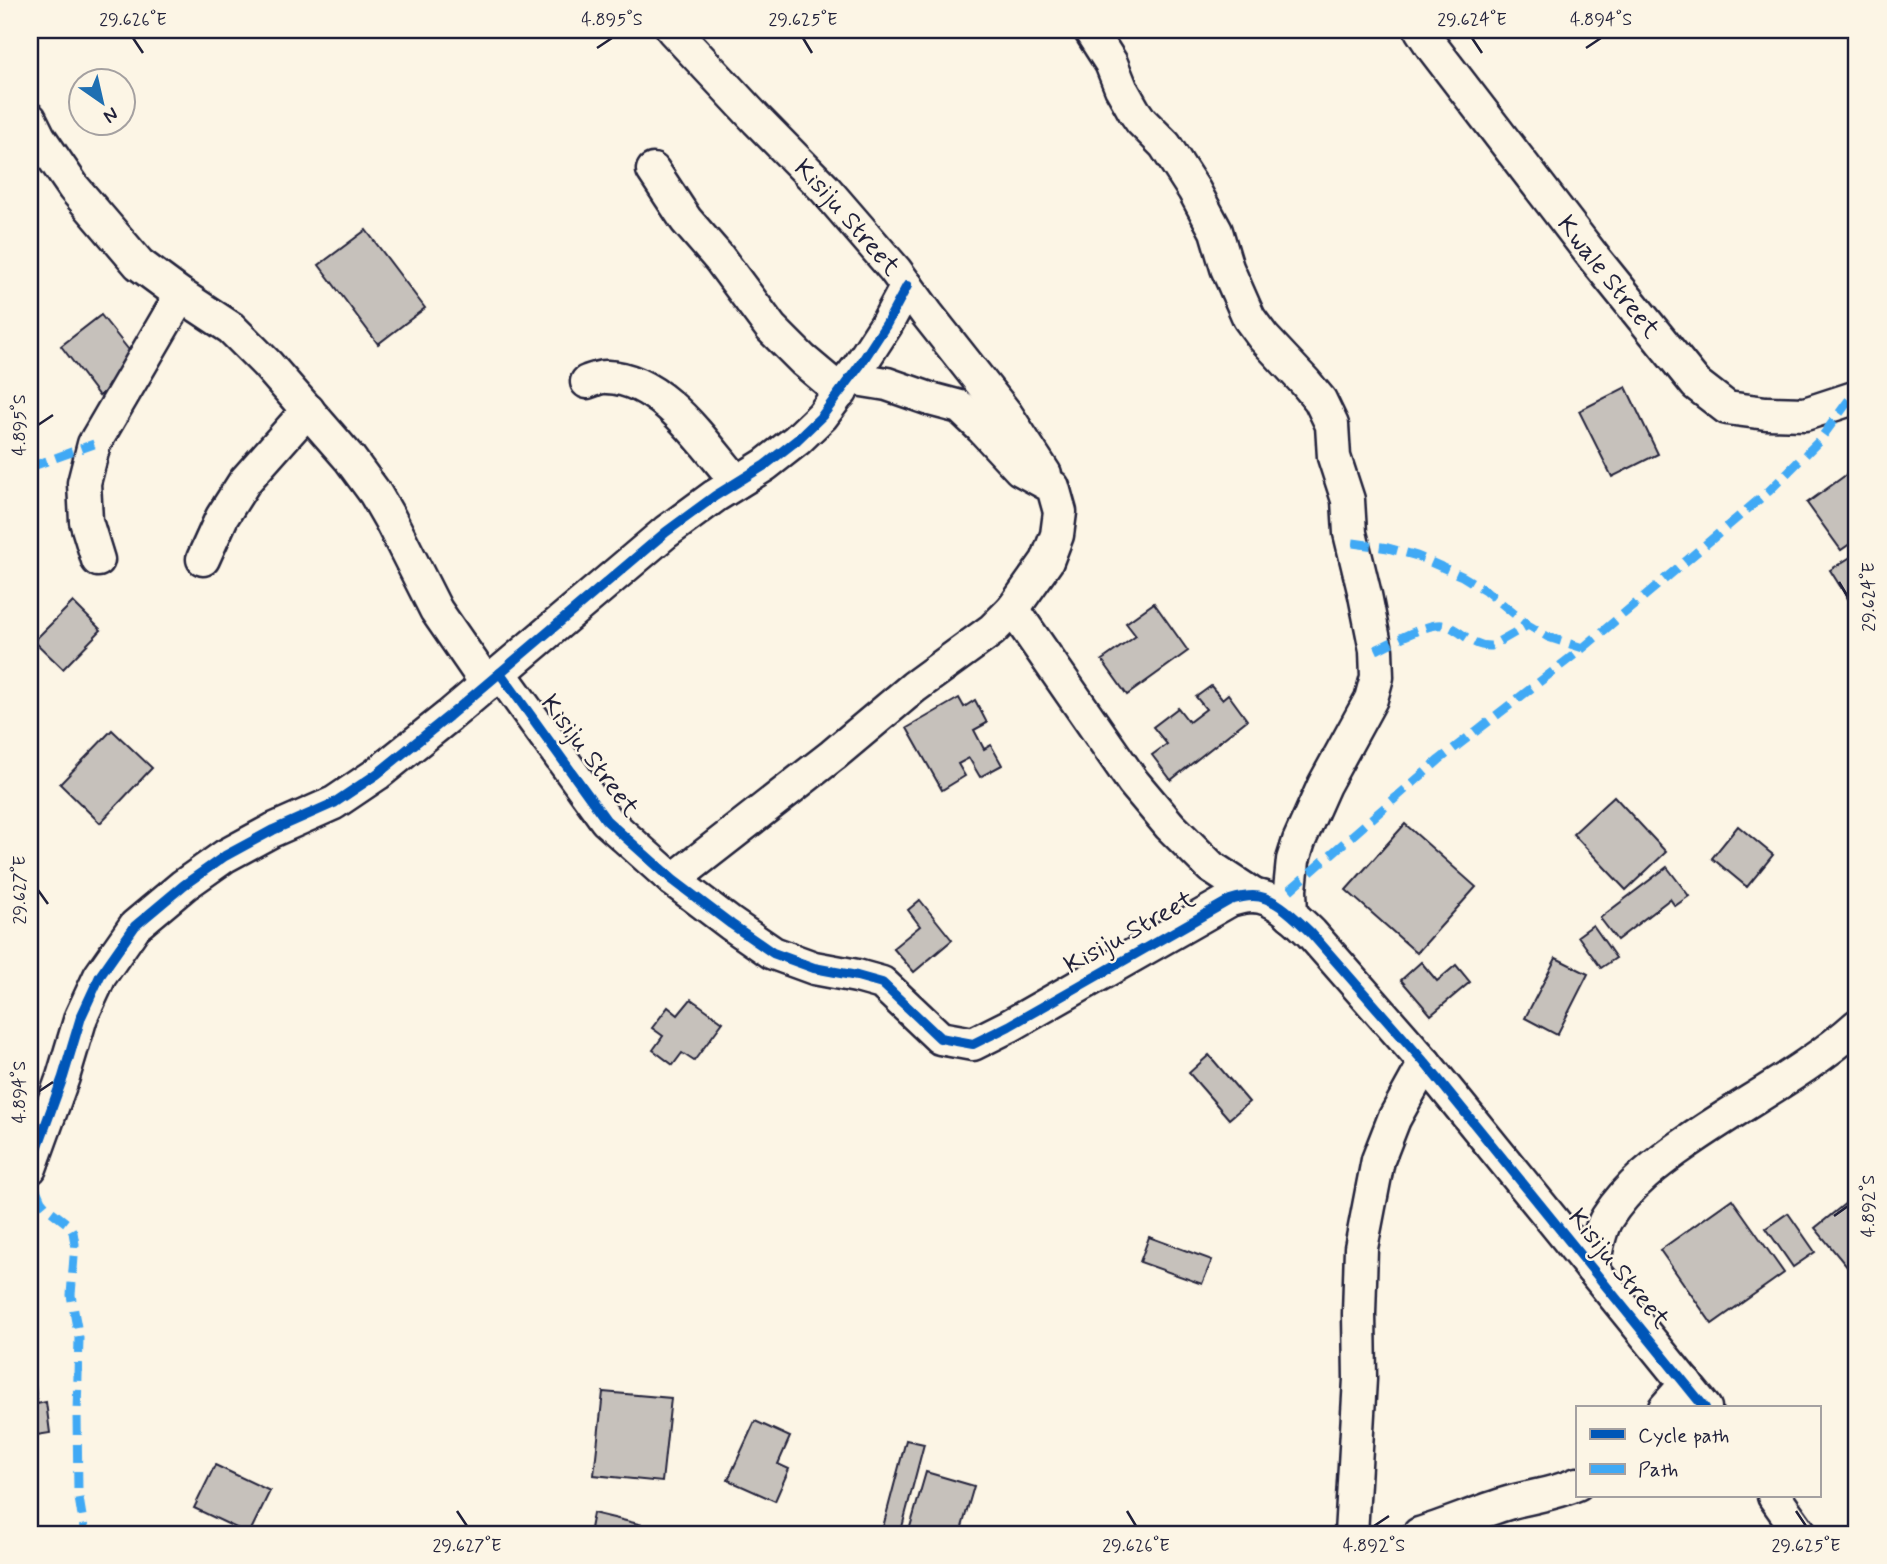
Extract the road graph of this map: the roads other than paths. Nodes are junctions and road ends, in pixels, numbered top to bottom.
1 (673, 30) edge
2 (1090, 30) edge
3 (1421, 30) edge
4 (30, 119) edge
5 (653, 170) dead end
6 (907, 286) junction
7 (181, 295) junction
8 (587, 382) dead end
9 (845, 385) junction
10 (1857, 397) edge
11 (307, 410) junction
12 (737, 482) junction
13 (1053, 486) junction
14 (203, 559) dead end
15 (98, 560) dead end
16 (1013, 609) junction
17 (493, 678) junction
18 (673, 880) junction
19 (1255, 896) junction
20 (1291, 915) junction
21 (1857, 1026) edge
22 (1425, 1063) junction
23 (30, 1168) edge
24 (1592, 1269) junction
25 (1695, 1396) edge
26 (1670, 1406) edge
27 (1576, 1484) edge
28 (1775, 1498) edge
29 (1351, 1534) edge
30 (1419, 1534) edge
31 (1801, 1534) edge

1 - 6 street, Kisiju Street
2 - 20 street
3 - 10 street, Kwale Street
4 - 7 street, Kisiju Street
5 - 9 street
6 - 9 street
6 - 13 street, Kisiju Street
7 - 11 street, Kisiju Street
7 - 15 street
8 - 12 street
9 - 12 street
9 - 13 street
11 - 14 street
11 - 17 street, Kisiju Street
12 - 17 street
13 - 16 street
16 - 18 street
16 - 19 street
17 - 18 street, Kisiju Street
17 - 23 street
18 - 19 street, Kisiju Street
19 - 20 street, Kisiju Street
20 - 22 street, Kisiju Street
21 - 24 street
22 - 24 street, Kisiju Street
22 - 29 street
24 - 25 street, Kisiju Street
25 - 26 street
27 - 30 street
28 - 31 street

